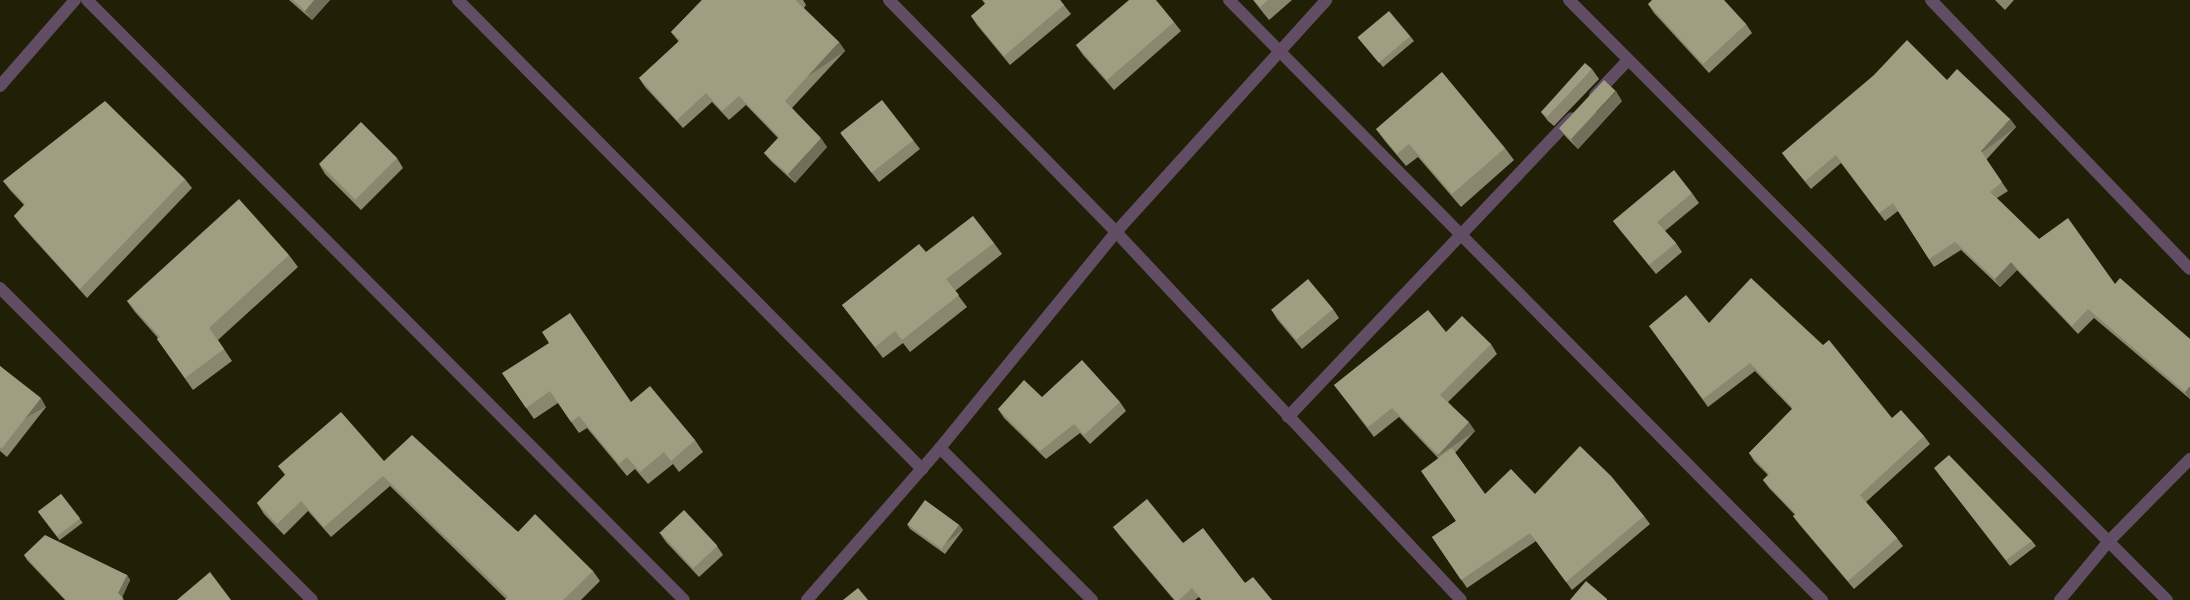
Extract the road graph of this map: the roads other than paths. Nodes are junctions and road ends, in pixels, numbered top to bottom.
1 (75, 0) edge
2 (87, 0) edge
3 (458, 0) edge
4 (889, 0) edge
5 (1229, 0) edge
6 (1326, 0) edge
7 (1569, 0) edge
8 (1931, 0) edge
9 (1280, 50) junction
10 (1627, 61) junction
11 (0, 86) edge
12 (1116, 232) junction
13 (1461, 234) junction
14 (2190, 269) edge
15 (0, 288) edge
16 (1288, 417) junction
17 (940, 448) junction
18 (2190, 460) edge
19 (922, 469) junction
20 (2109, 541) junction
21 (312, 600) edge
22 (684, 600) edge
23 (807, 600) edge
24 (1092, 600) edge
25 (1462, 600) edge
26 (1822, 600) edge
27 (2060, 600) edge
28 (2167, 600) edge

1 - 11 street
2 - 22 street
3 - 19 street
4 - 12 street
5 - 9 street
6 - 9 street
7 - 10 street
8 - 14 street
9 - 12 street
9 - 13 street
10 - 13 street
10 - 20 street
12 - 16 street
12 - 17 street
13 - 16 street
13 - 26 street
15 - 21 street
16 - 25 street
17 - 19 street
17 - 24 street
18 - 20 street
19 - 23 street
20 - 27 street
20 - 28 street

